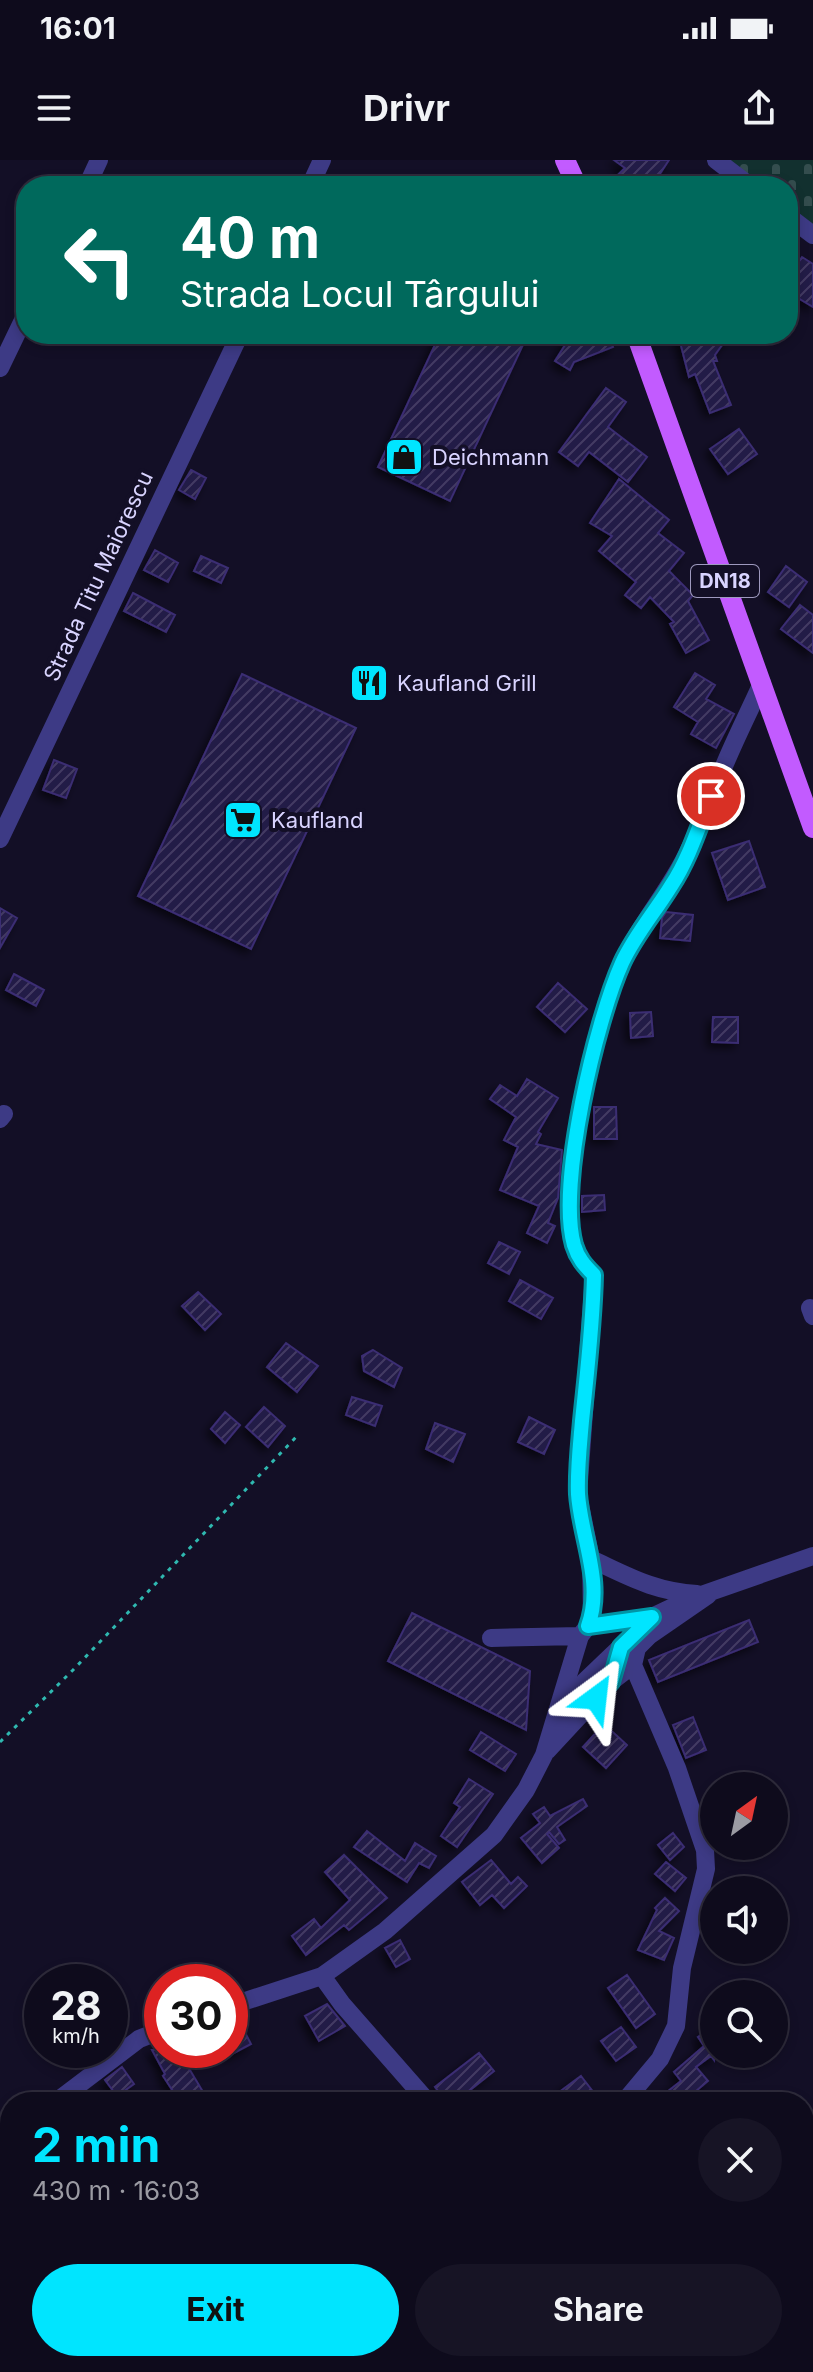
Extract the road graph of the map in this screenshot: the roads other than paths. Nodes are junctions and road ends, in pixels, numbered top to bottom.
1 (716, 160) edge
2 (737, 176) edge
3 (16, 335) edge
4 (235, 344) edge
5 (640, 344) edge
6 (0, 368) edge
7 (762, 683) junction
8 (813, 828) edge
9 (0, 839) edge
10 (813, 1556) edge
11 (591, 1559) junction
12 (708, 1595) junction
13 (652, 1617) junction
14 (584, 1631) junction
15 (491, 1638) dead end
16 (621, 1647) junction
17 (633, 1665) junction
18 (611, 1682) junction
19 (544, 1755) junction
20 (322, 1976) junction
21 (248, 2000) edge
22 (144, 2037) edge
23 (69, 2092) edge
24 (419, 2092) edge
25 (632, 2092) edge

1 - 2 street
3 - 6 street
4 - 9 street, Strada Titu Maiorescu
5 - 7 main road, DN18
7 - 8 main road, DN18
7 - 11 street
10 - 12 street
11 - 12 street
11 - 14 street
12 - 13 street
12 - 17 street
13 - 14 street
13 - 16 street
14 - 15 street
14 - 19 street
16 - 18 street
16 - 19 street
17 - 18 street
17 - 25 street
18 - 19 street
19 - 20 street
20 - 21 street
20 - 24 street
22 - 23 street

